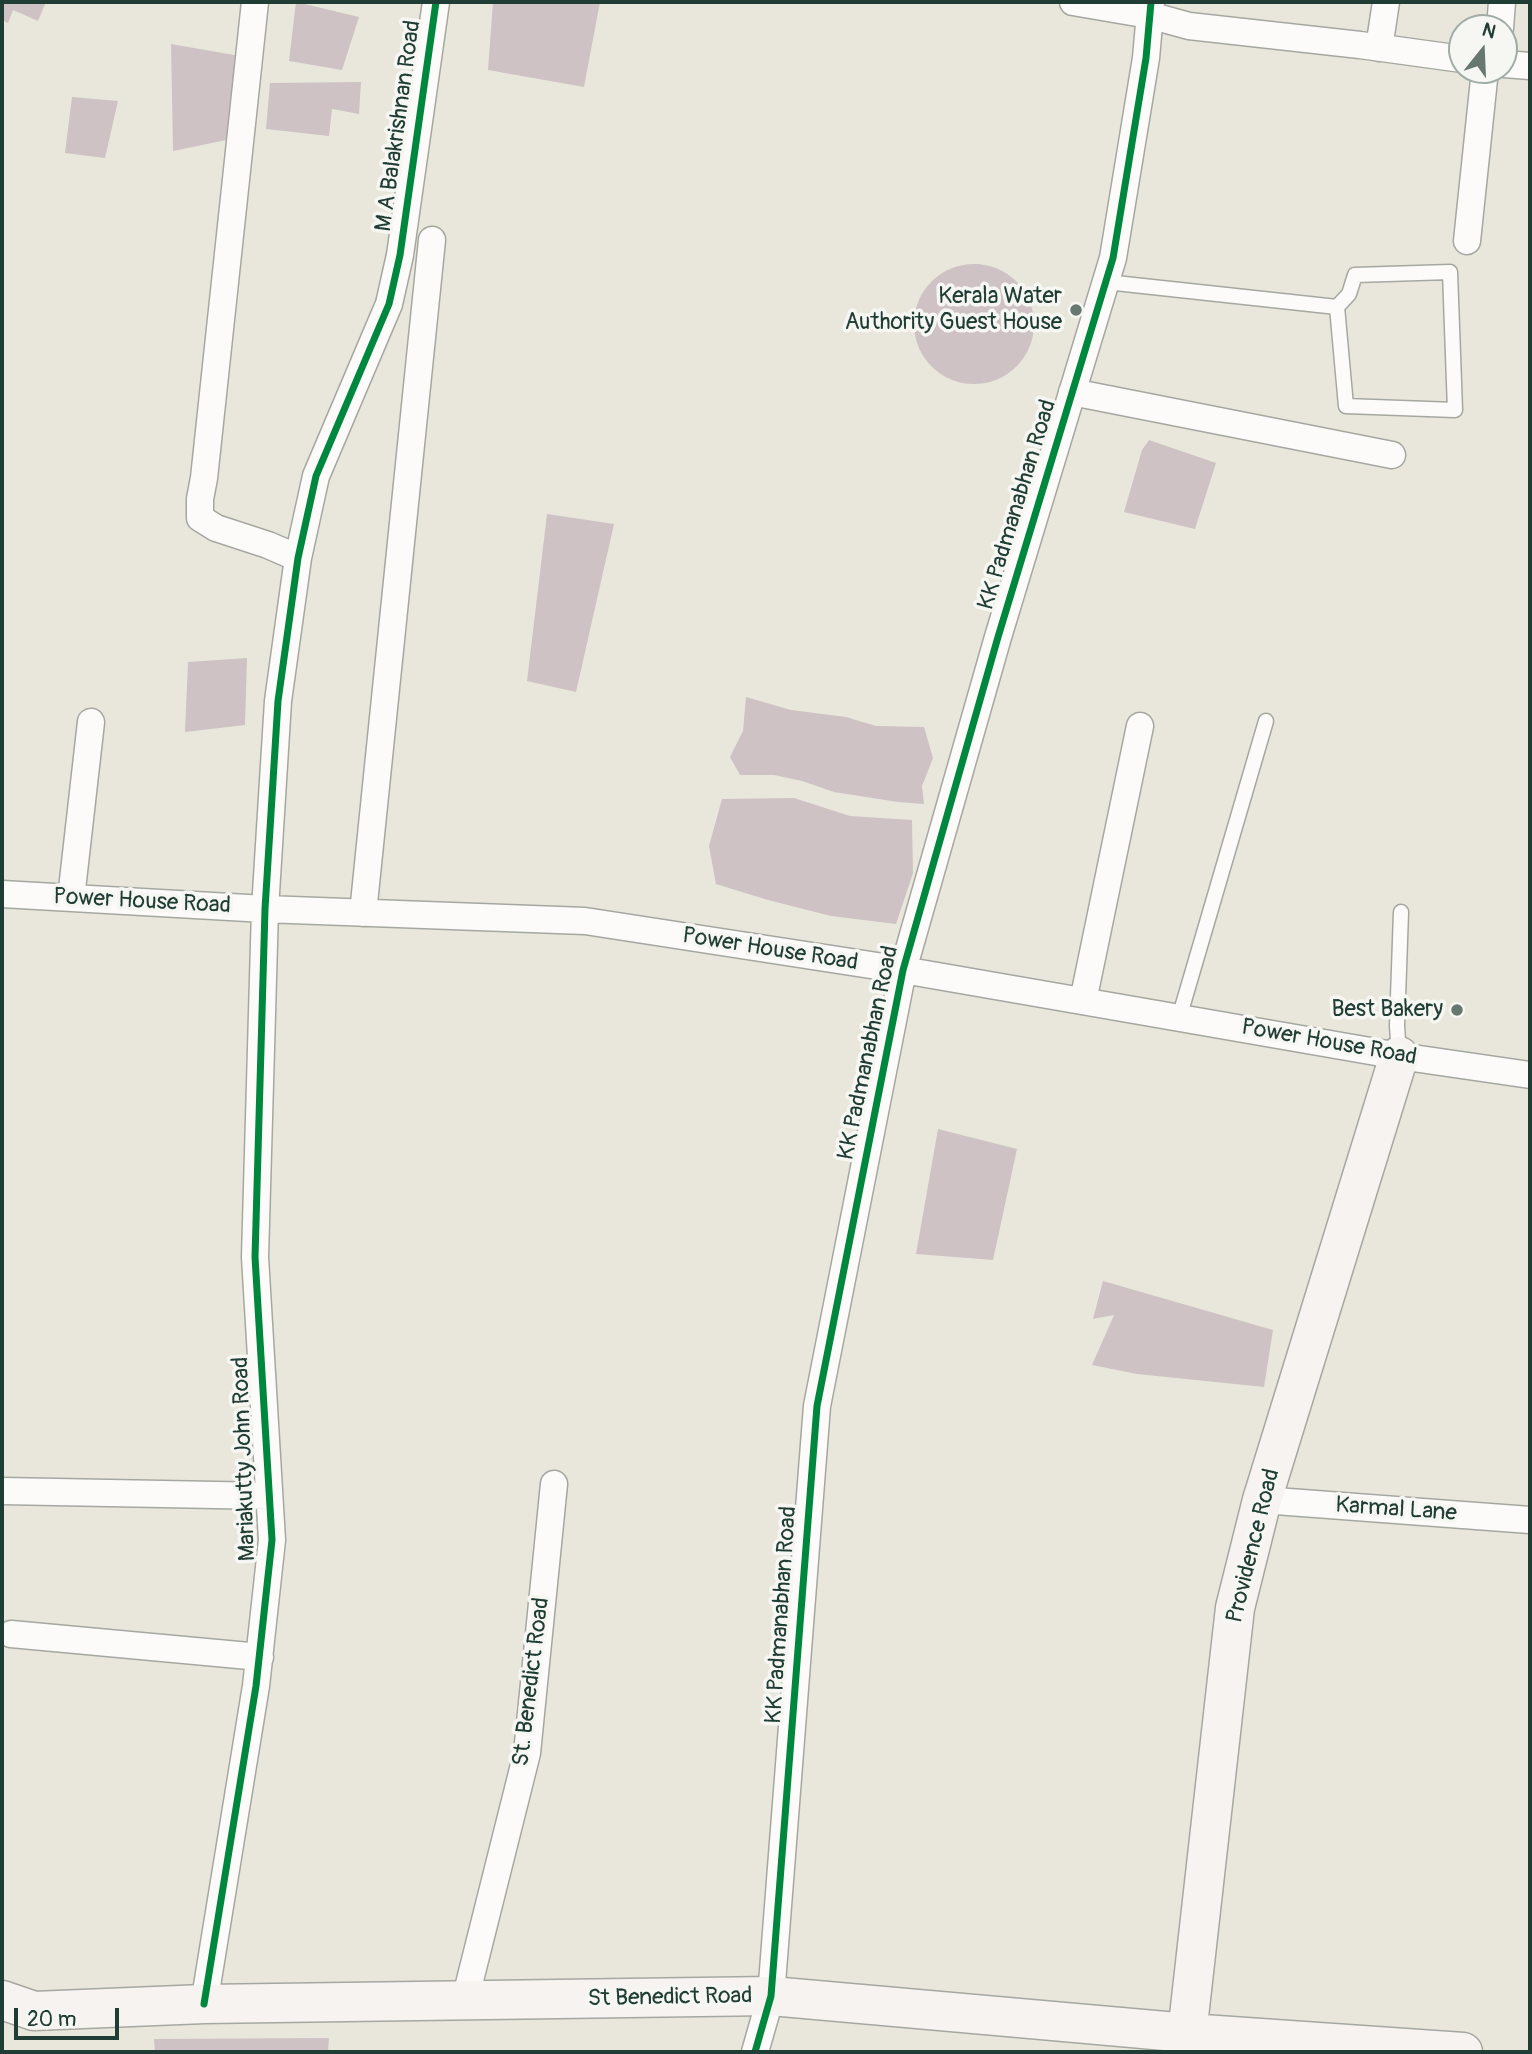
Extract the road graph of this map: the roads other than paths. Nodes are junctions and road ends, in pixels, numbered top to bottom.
1 (256, 2) edge
2 (436, 2) edge
3 (1073, 2) edge
4 (1387, 2) edge
5 (1150, 9) edge
6 (1379, 48) junction
7 (1448, 57) edge
8 (1484, 84) edge
9 (432, 240) dead end
10 (1467, 241) dead end
11 (1106, 282) junction
12 (1337, 307) junction
13 (1072, 392) junction
14 (1392, 455) dead end
15 (298, 558) junction
16 (1266, 721) dead end
17 (91, 722) dead end
18 (1140, 726) dead end
19 (2, 894) edge
20 (71, 898) junction
21 (265, 909) junction
22 (1401, 912) dead end
23 (363, 913) junction
24 (903, 970) junction
25 (1083, 1001) junction
26 (1179, 1018) junction
27 (1399, 1056) junction
28 (1530, 1075) edge
29 (554, 1484) dead end
30 (2, 1492) edge
31 (269, 1496) junction
32 (1262, 1500) junction
33 (1530, 1520) edge
34 (11, 1634) dead end
35 (260, 1657) junction
36 (771, 1996) junction
37 (2, 2000) edge
38 (465, 2000) junction
39 (204, 2004) junction
40 (1187, 2043) edge
41 (755, 2052) edge
42 (1463, 2052) edge

1 - 15 street
2 - 15 street, M A Balakrishnan Road
3 - 5 street
4 - 6 street
5 - 6 street
5 - 11 street, KK Padmanabhan Road
6 - 7 street
8 - 10 street
9 - 23 street
11 - 12 lane
11 - 13 street, KK Padmanabhan Road
12 - 12 lane
13 - 14 street
13 - 24 street, KK Padmanabhan Road
15 - 21 street, Mariakutty John Road
16 - 26 lane
17 - 20 street
18 - 25 street
19 - 20 street, Power House Road
20 - 21 street, Power House Road
21 - 23 street, Power House Road
21 - 31 street, Mariakutty John Road
22 - 27 lane
23 - 24 street, Power House Road
24 - 25 street, Power House Road
24 - 36 street, KK Padmanabhan Road
25 - 26 street, Power House Road
26 - 27 street, Power House Road
27 - 28 street, Power House Road
27 - 32 street, Providence Road
29 - 38 street, St. Benedict Road
30 - 31 street
31 - 35 street, Mariakutty John Road
32 - 33 street, Karmal Lane
32 - 40 street, Providence Road
34 - 35 street
35 - 39 street, Mariakutty John Road
36 - 38 street, St Benedict Road
36 - 40 street, St Benedict Road
36 - 41 street, KK Padmanabhan Road
37 - 39 street, St Benedict Road
38 - 39 street, St Benedict Road
40 - 42 street, St Benedict Road

